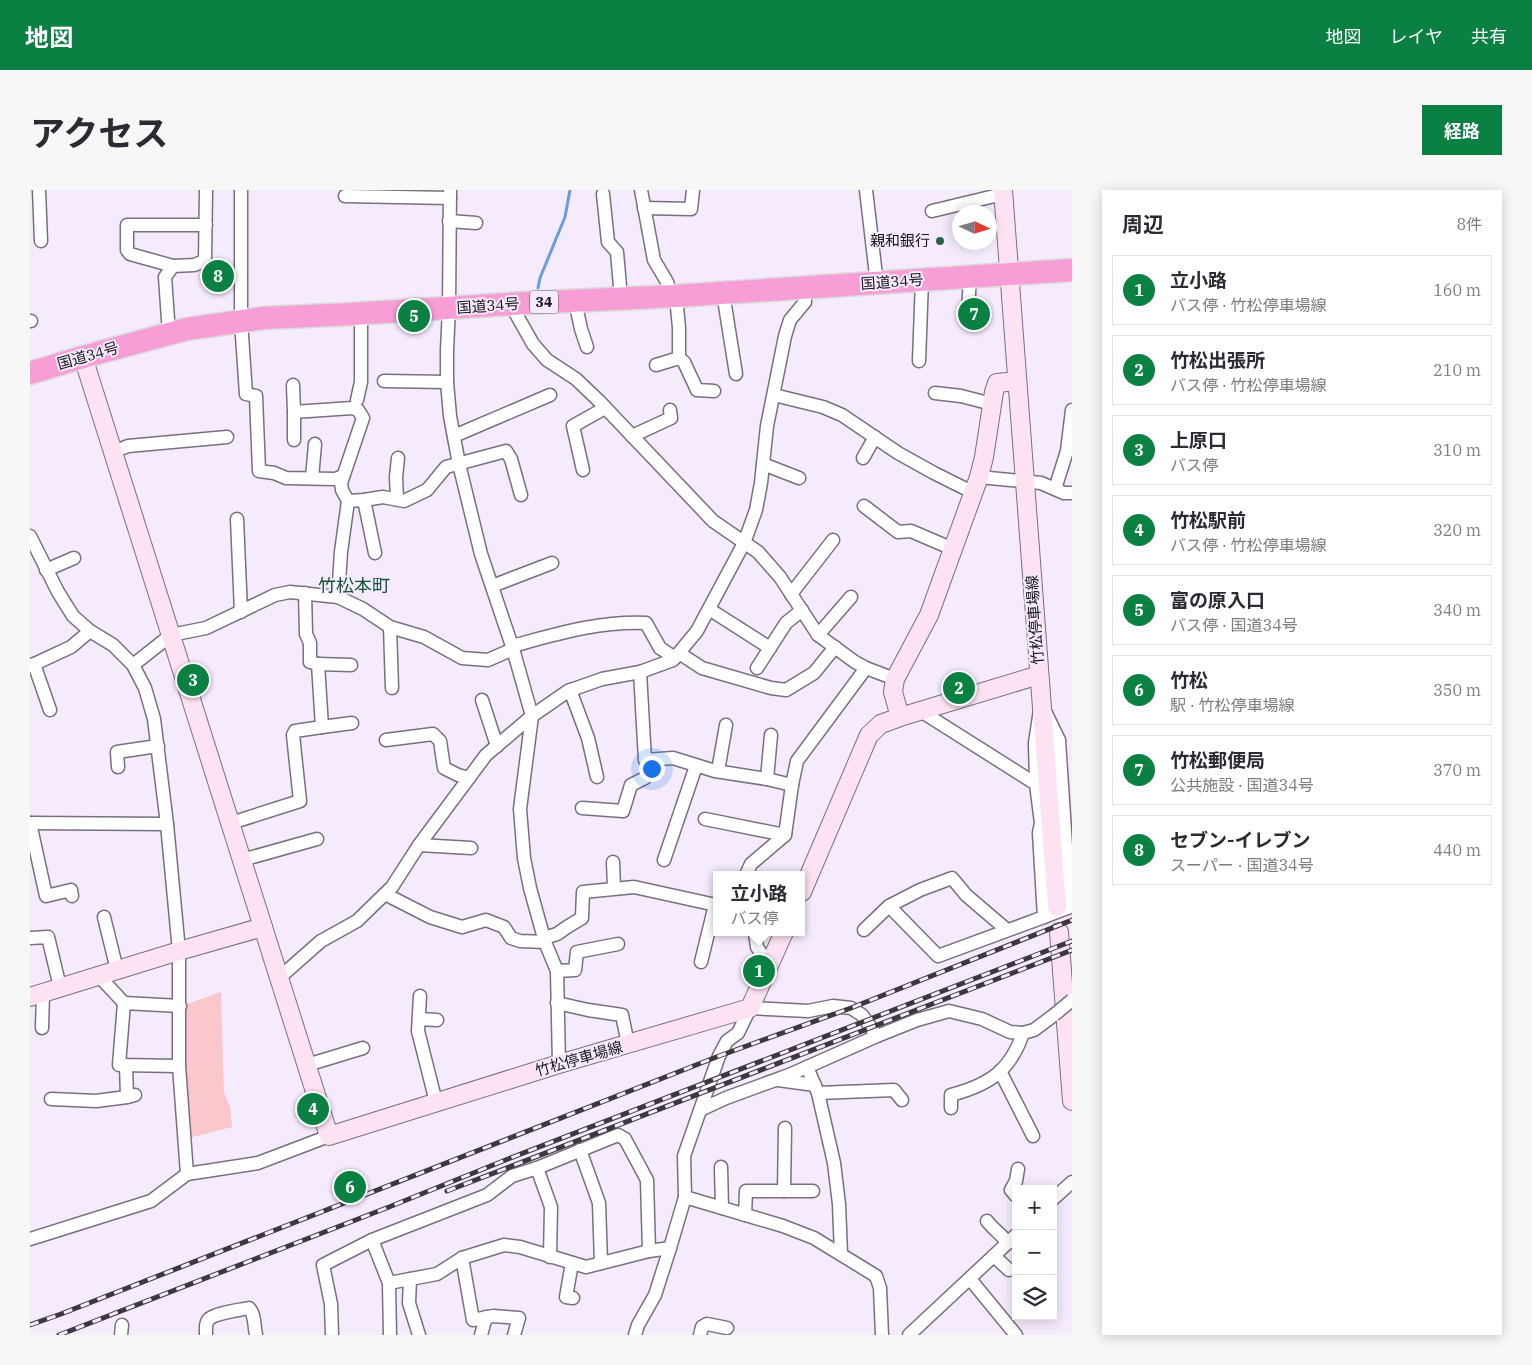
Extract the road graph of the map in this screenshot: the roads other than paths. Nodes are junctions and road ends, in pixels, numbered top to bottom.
1 (39, 190) edge
2 (206, 190) edge
3 (241, 190) edge
4 (641, 190) edge
5 (866, 190) edge
6 (1003, 192) edge
7 (696, 193) edge
8 (450, 194) edge
9 (603, 194) dead end
10 (345, 196) dead end
11 (644, 208) junction
12 (932, 211) dead end
13 (449, 221) junction
14 (476, 223) dead end
15 (206, 225) junction
16 (41, 241) dead end
17 (173, 266) junction
18 (1072, 270) edge
19 (1010, 274) junction
20 (970, 277) junction
21 (922, 280) junction
22 (877, 284) junction
23 (805, 288) junction
24 (723, 293) junction
25 (674, 296) junction
26 (622, 298) junction
27 (575, 301) junction
28 (510, 305) junction
29 (449, 308) junction
30 (968, 311) dead end
31 (362, 314) junction
32 (241, 321) junction
33 (169, 334) junction
34 (587, 347) dead end
35 (83, 357) junction
36 (679, 358) junction
37 (919, 361) dead end
38 (656, 365) dead end
39 (30, 373) edge
40 (736, 374) dead end
41 (384, 380) dead end
42 (1017, 381) junction
43 (447, 382) junction
44 (293, 385) dead end
45 (714, 391) dead end
46 (935, 393) dead end
47 (550, 395) dead end
48 (774, 395) junction
49 (357, 400) dead end
50 (992, 404) junction
51 (605, 408) junction
52 (1072, 410) edge
53 (294, 412) junction
54 (671, 417) dead end
55 (227, 436) dead end
56 (454, 436) junction
57 (632, 436) junction
58 (875, 438) junction
59 (294, 440) dead end
60 (315, 444) dead end
61 (113, 452) junction
62 (398, 458) dead end
63 (863, 458) dead end
64 (459, 464) junction
65 (764, 464) junction
66 (583, 470) dead end
67 (343, 476) junction
68 (312, 478) junction
69 (799, 478) dead end
70 (1024, 482) junction
71 (976, 485) junction
72 (1055, 489) junction
73 (1072, 493) edge
74 (521, 495) dead end
75 (397, 499) junction
76 (364, 500) junction
77 (348, 501) junction
78 (864, 506) dead end
79 (237, 519) dead end
80 (902, 531) junction
81 (30, 536) edge
82 (833, 540) dead end
83 (744, 543) junction
84 (895, 545) dead end
85 (953, 549) junction
86 (375, 553) dead end
87 (74, 558) dead end
88 (35, 559) edge
89 (552, 563) dead end
90 (46, 570) junction
91 (492, 586) junction
92 (305, 593) junction
93 (791, 594) junction
94 (338, 597) junction
95 (851, 597) dead end
96 (709, 609) junction
97 (802, 610) junction
98 (240, 612) junction
99 (390, 627) junction
100 (90, 631) junction
101 (818, 634) junction
102 (171, 635) junction
103 (513, 647) junction
104 (835, 647) junction
105 (770, 648) junction
106 (677, 655) junction
107 (318, 664) junction
108 (32, 665) edge
109 (133, 665) junction
110 (351, 665) dead end
111 (757, 668) dead end
112 (866, 668) junction
113 (640, 672) junction
114 (1039, 675) junction
115 (895, 678) junction
116 (392, 688) dead end
117 (570, 690) junction
118 (482, 700) dead end
119 (1041, 703) junction
120 (50, 710) dead end
121 (919, 710) junction
122 (532, 716) junction
123 (900, 716) junction
124 (352, 722) dead end
125 (726, 725) dead end
126 (322, 727) junction
127 (771, 735) dead end
128 (386, 740) dead end
129 (158, 746) junction
130 (497, 746) junction
131 (645, 760) junction
132 (696, 766) junction
133 (118, 767) dead end
134 (718, 771) junction
135 (597, 777) dead end
136 (469, 778) junction
137 (767, 779) junction
138 (1036, 784) junction
139 (792, 785) junction
140 (582, 808) dead end
141 (705, 819) dead end
142 (30, 823) edge
143 (231, 823) junction
144 (167, 824) junction
145 (785, 835) junction
146 (1069, 838) edge
147 (317, 839) dead end
148 (419, 846) junction
149 (471, 848) dead end
150 (242, 860) junction
151 (664, 860) dead end
152 (613, 862) dead end
153 (748, 871) edge
154 (805, 885) edge
155 (614, 888) junction
156 (71, 889) dead end
157 (385, 894) junction
158 (713, 904) edge
159 (889, 906) junction
160 (1050, 912) junction
161 (713, 916) edge
162 (104, 917) dead end
163 (263, 927) junction
164 (864, 930) dead end
165 (1008, 930) junction
166 (1058, 932) dead end
167 (756, 936) edge
168 (782, 936) edge
169 (30, 938) edge
170 (544, 940) junction
171 (618, 944) dead end
172 (179, 951) junction
173 (701, 962) dead end
174 (769, 966) junction
175 (117, 970) junction
176 (557, 971) junction
177 (99, 976) junction
178 (279, 978) junction
179 (60, 987) junction
180 (36, 995) edge
181 (420, 996) dead end
182 (1072, 1000) edge
183 (124, 1003) junction
184 (558, 1003) junction
185 (180, 1006) junction
186 (750, 1008) junction
187 (419, 1018) junction
188 (437, 1020) dead end
189 (42, 1028) dead end
190 (1023, 1033) junction
191 (876, 1036) junction
192 (628, 1044) junction
193 (363, 1048) dead end
194 (559, 1064) junction
195 (126, 1065) junction
196 (307, 1065) junction
197 (179, 1066) junction
198 (807, 1067) junction
199 (1000, 1071) junction
200 (776, 1080) junction
201 (816, 1089) junction
202 (50, 1099) dead end
203 (902, 1100) dead end
204 (1072, 1101) edge
205 (436, 1102) junction
206 (951, 1108) dead end
207 (700, 1110) junction
208 (784, 1128) dead end
209 (329, 1136) junction
210 (1033, 1136) dead end
211 (580, 1150) junction
212 (721, 1167) dead end
213 (536, 1168) junction
214 (1018, 1169) dead end
215 (187, 1174) junction
216 (1072, 1182) edge
217 (1014, 1185) edge
218 (784, 1191) junction
219 (812, 1191) dead end
220 (1057, 1195) edge
221 (685, 1197) junction
222 (722, 1208) junction
223 (745, 1215) junction
224 (987, 1221) dead end
225 (30, 1239) edge
226 (1012, 1239) edge
227 (372, 1240) junction
228 (670, 1248) junction
229 (649, 1251) junction
230 (841, 1254) junction
231 (994, 1256) junction
232 (550, 1257) junction
233 (462, 1258) junction
234 (572, 1263) junction
235 (601, 1263) junction
236 (1009, 1270) dead end
237 (410, 1279) junction
238 (970, 1280) junction
239 (389, 1283) junction
240 (565, 1297) dead end
241 (486, 1317) junction
242 (727, 1328) dead end
243 (206, 1335) edge
244 (256, 1335) edge
245 (332, 1335) edge
246 (390, 1335) edge
247 (419, 1335) edge
248 (481, 1335) edge
249 (514, 1335) edge
250 (635, 1335) edge
251 (700, 1335) edge
252 (882, 1335) edge
253 (909, 1335) edge
254 (1016, 1335) edge

1 - 16 street
2 - 15 street
3 - 32 street
4 - 11 street
5 - 22 street
6 - 12 street
6 - 19 street, 竹松停車場線
7 - 11 street
8 - 10 street
8 - 13 street
9 - 26 street
11 - 25 street
13 - 14 street
13 - 29 street
15 - 17 street
15 - 17 street
17 - 33 street
18 - 19 highway, 国道34号 / 34
19 - 20 highway, 国道34号 / 34
19 - 42 street, 竹松停車場線
20 - 21 highway, 国道34号 / 34
20 - 30 street
21 - 22 highway, 国道34号 / 34
21 - 37 street
22 - 23 highway, 国道34号 / 34
23 - 24 highway, 国道34号 / 34
23 - 48 street
24 - 25 highway, 国道34号 / 34
24 - 40 street
25 - 26 highway, 国道34号 / 34
25 - 36 street
26 - 27 highway, 国道34号 / 34
27 - 28 highway, 国道34号 / 34
27 - 34 street
28 - 29 highway, 国道34号 / 34
28 - 51 street
29 - 31 highway, 国道34号 / 34
29 - 43 street
31 - 32 highway, 国道34号 / 34
31 - 49 street
32 - 33 highway, 国道34号 / 34
32 - 68 street
33 - 35 highway, 国道34号 / 34
35 - 39 highway, 国道34号 / 34
35 - 61 street
36 - 38 street
36 - 45 street
41 - 43 street
42 - 50 street
42 - 70 street, 竹松停車場線
43 - 56 street
44 - 53 street
46 - 50 street
47 - 56 street
48 - 58 street
48 - 65 street
50 - 71 street
51 - 57 street
51 - 66 street
52 - 72 street
53 - 59 street
53 - 67 street
54 - 57 street
55 - 61 street
56 - 64 street
57 - 83 street
58 - 63 street
58 - 71 street
60 - 68 street
61 - 102 street
62 - 75 street
64 - 74 street
64 - 75 street
64 - 91 street
65 - 69 street
65 - 83 street
67 - 68 street
67 - 77 street
70 - 71 street
70 - 72 street
70 - 114 street, 竹松停車場線
71 - 85 street
72 - 73 street
75 - 76 street
76 - 77 street
76 - 86 street
77 - 94 street
78 - 80 street
79 - 98 street
80 - 84 street
80 - 85 street
81 - 88 street
82 - 93 street
83 - 93 street
83 - 96 street
85 - 115 street
87 - 90 street
88 - 90 street
89 - 91 street
90 - 100 street
91 - 103 street
92 - 94 street
92 - 98 street
92 - 107 street
93 - 97 street
94 - 99 street
95 - 101 street
96 - 105 street
96 - 106 street
97 - 101 street
97 - 105 street
98 - 102 street
99 - 103 street
99 - 116 street
100 - 108 street
100 - 109 street
101 - 104 street
102 - 109 street
102 - 143 street
103 - 106 street
103 - 122 street
104 - 106 street
104 - 112 street
105 - 111 street
106 - 113 street
107 - 110 street
107 - 126 street
108 - 120 street
109 - 129 street
112 - 115 street
112 - 139 street
113 - 117 street
113 - 131 street
114 - 119 street
114 - 121 street, 竹松停車場線
115 - 123 street
117 - 122 street
117 - 135 street
118 - 130 street
119 - 138 street
119 - 146 street
119 - 160 street
121 - 123 street, 竹松停車場線
121 - 138 street
122 - 130 street
122 - 170 street
123 - 154 street, 竹松停車場線
124 - 126 street
125 - 134 street
126 - 143 street
127 - 137 street
128 - 136 street
129 - 133 street
129 - 144 street
130 - 136 street
131 - 132 street
131 - 140 street
132 - 134 street
132 - 151 street
134 - 137 street
136 - 148 street
137 - 139 street
138 - 160 street
139 - 145 street
141 - 145 street
142 - 144 street
142 - 156 street
143 - 150 street
144 - 172 street
145 - 153 street
146 - 160 street
147 - 150 street
148 - 149 street
148 - 157 street
150 - 163 street
152 - 155 street
155 - 158 street
155 - 170 street
157 - 170 street
157 - 178 street
159 - 164 street
159 - 165 street
159 - 165 street
160 - 165 street
161 - 173 street
162 - 175 street
163 - 172 street
163 - 178 street
166 - 204 street
167 - 174 street
168 - 174 street
169 - 179 street
170 - 176 street
171 - 176 street
172 - 175 street
172 - 185 street
174 - 186 street
175 - 177 street
176 - 184 street
177 - 179 street
177 - 183 street
178 - 196 street
179 - 180 street
180 - 189 street
181 - 187 street
182 - 190 street, bridge
183 - 185 street
183 - 195 street
184 - 192 street
184 - 194 street
185 - 197 street
186 - 191 street
186 - 192 street, 竹松停車場線
186 - 207 street
187 - 188 street
187 - 205 street
190 - 191 street
190 - 199 street
191 - 198 street
192 - 194 street, 竹松停車場線
193 - 196 street
194 - 205 street, 竹松停車場線
195 - 197 street
195 - 202 street
196 - 209 street
197 - 215 street
198 - 200 street
198 - 201 street
199 - 206 street
199 - 210 street
200 - 201 street
200 - 207 street
201 - 203 street
201 - 230 street
205 - 209 street, 竹松停車場線
207 - 221 street
208 - 218 street
209 - 215 street
211 - 213 street
211 - 229 street
211 - 235 street
212 - 222 street
213 - 227 street
213 - 232 street
214 - 217 street
215 - 225 street
216 - 220 street
218 - 219 street
218 - 223 street
221 - 222 street
221 - 228 street
222 - 223 street
223 - 230 street
224 - 226 street
226 - 231 street
227 - 239 street
227 - 245 street
228 - 229 street
228 - 250 street
229 - 235 street
230 - 252 street
231 - 236 street
231 - 238 street
232 - 233 street
232 - 234 street
233 - 237 street
233 - 241 street
234 - 235 street
234 - 240 street
237 - 239 street
237 - 247 street
238 - 253 street
238 - 254 street
239 - 246 street
241 - 248 street
241 - 249 street
242 - 251 street
243 - 244 street

